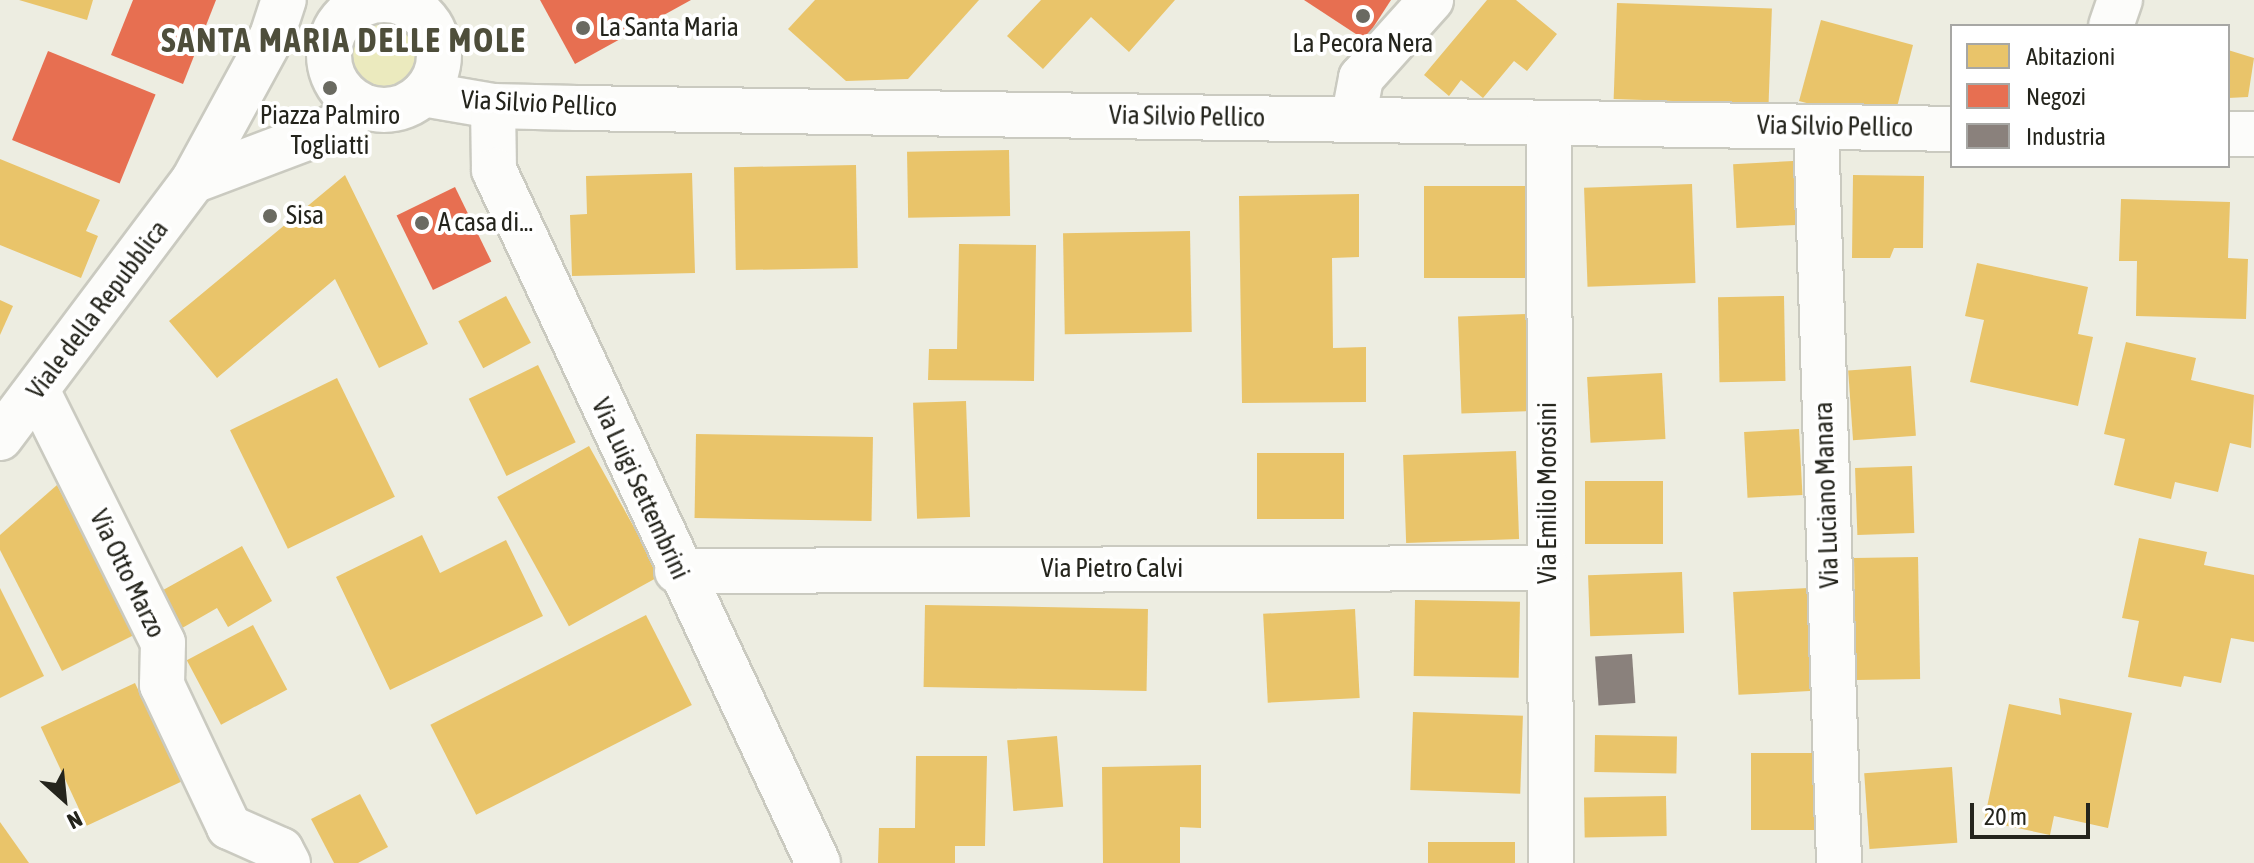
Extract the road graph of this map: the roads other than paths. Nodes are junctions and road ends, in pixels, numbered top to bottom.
1 (284, 0) edge
2 (301, 0) edge
3 (1431, 0) edge
4 (2120, 0) edge
5 (351, 10) edge
6 (430, 12) edge
7 (2112, 24) edge
8 (423, 94) junction
9 (493, 106) junction
10 (364, 107) junction
11 (1353, 120) junction
12 (1549, 123) junction
13 (1816, 127) junction
14 (1950, 129) edge
15 (2230, 134) edge
16 (2254, 134) edge
17 (193, 181) junction
18 (38, 392) junction
19 (0, 438) edge
20 (1547, 568) junction
21 (677, 571) junction
22 (288, 863) edge
23 (818, 863) edge
24 (1551, 863) edge
25 (1839, 863) edge

1 - 17 street
2 - 5 street
3 - 11 street
4 - 7 street
5 - 6 street
5 - 10 street
6 - 8 street
8 - 9 street, Via Silvio Pellico
8 - 10 street
9 - 11 street, Via Silvio Pellico
9 - 21 street, Via Luigi Settembrini
10 - 17 street
11 - 12 street, Via Silvio Pellico
12 - 13 street, Via Silvio Pellico
12 - 20 street, Via Emilio Morosini
13 - 14 street, Via Silvio Pellico
13 - 25 street, Via Luciano Manara
15 - 16 street
17 - 18 street, Viale della Repubblica
18 - 19 street, Viale della Repubblica
18 - 22 street, Via Otto Marzo
20 - 21 street, Via Pietro Calvi
20 - 24 street, Via Emilio Morosini
21 - 23 street, Via Luigi Settembrini

